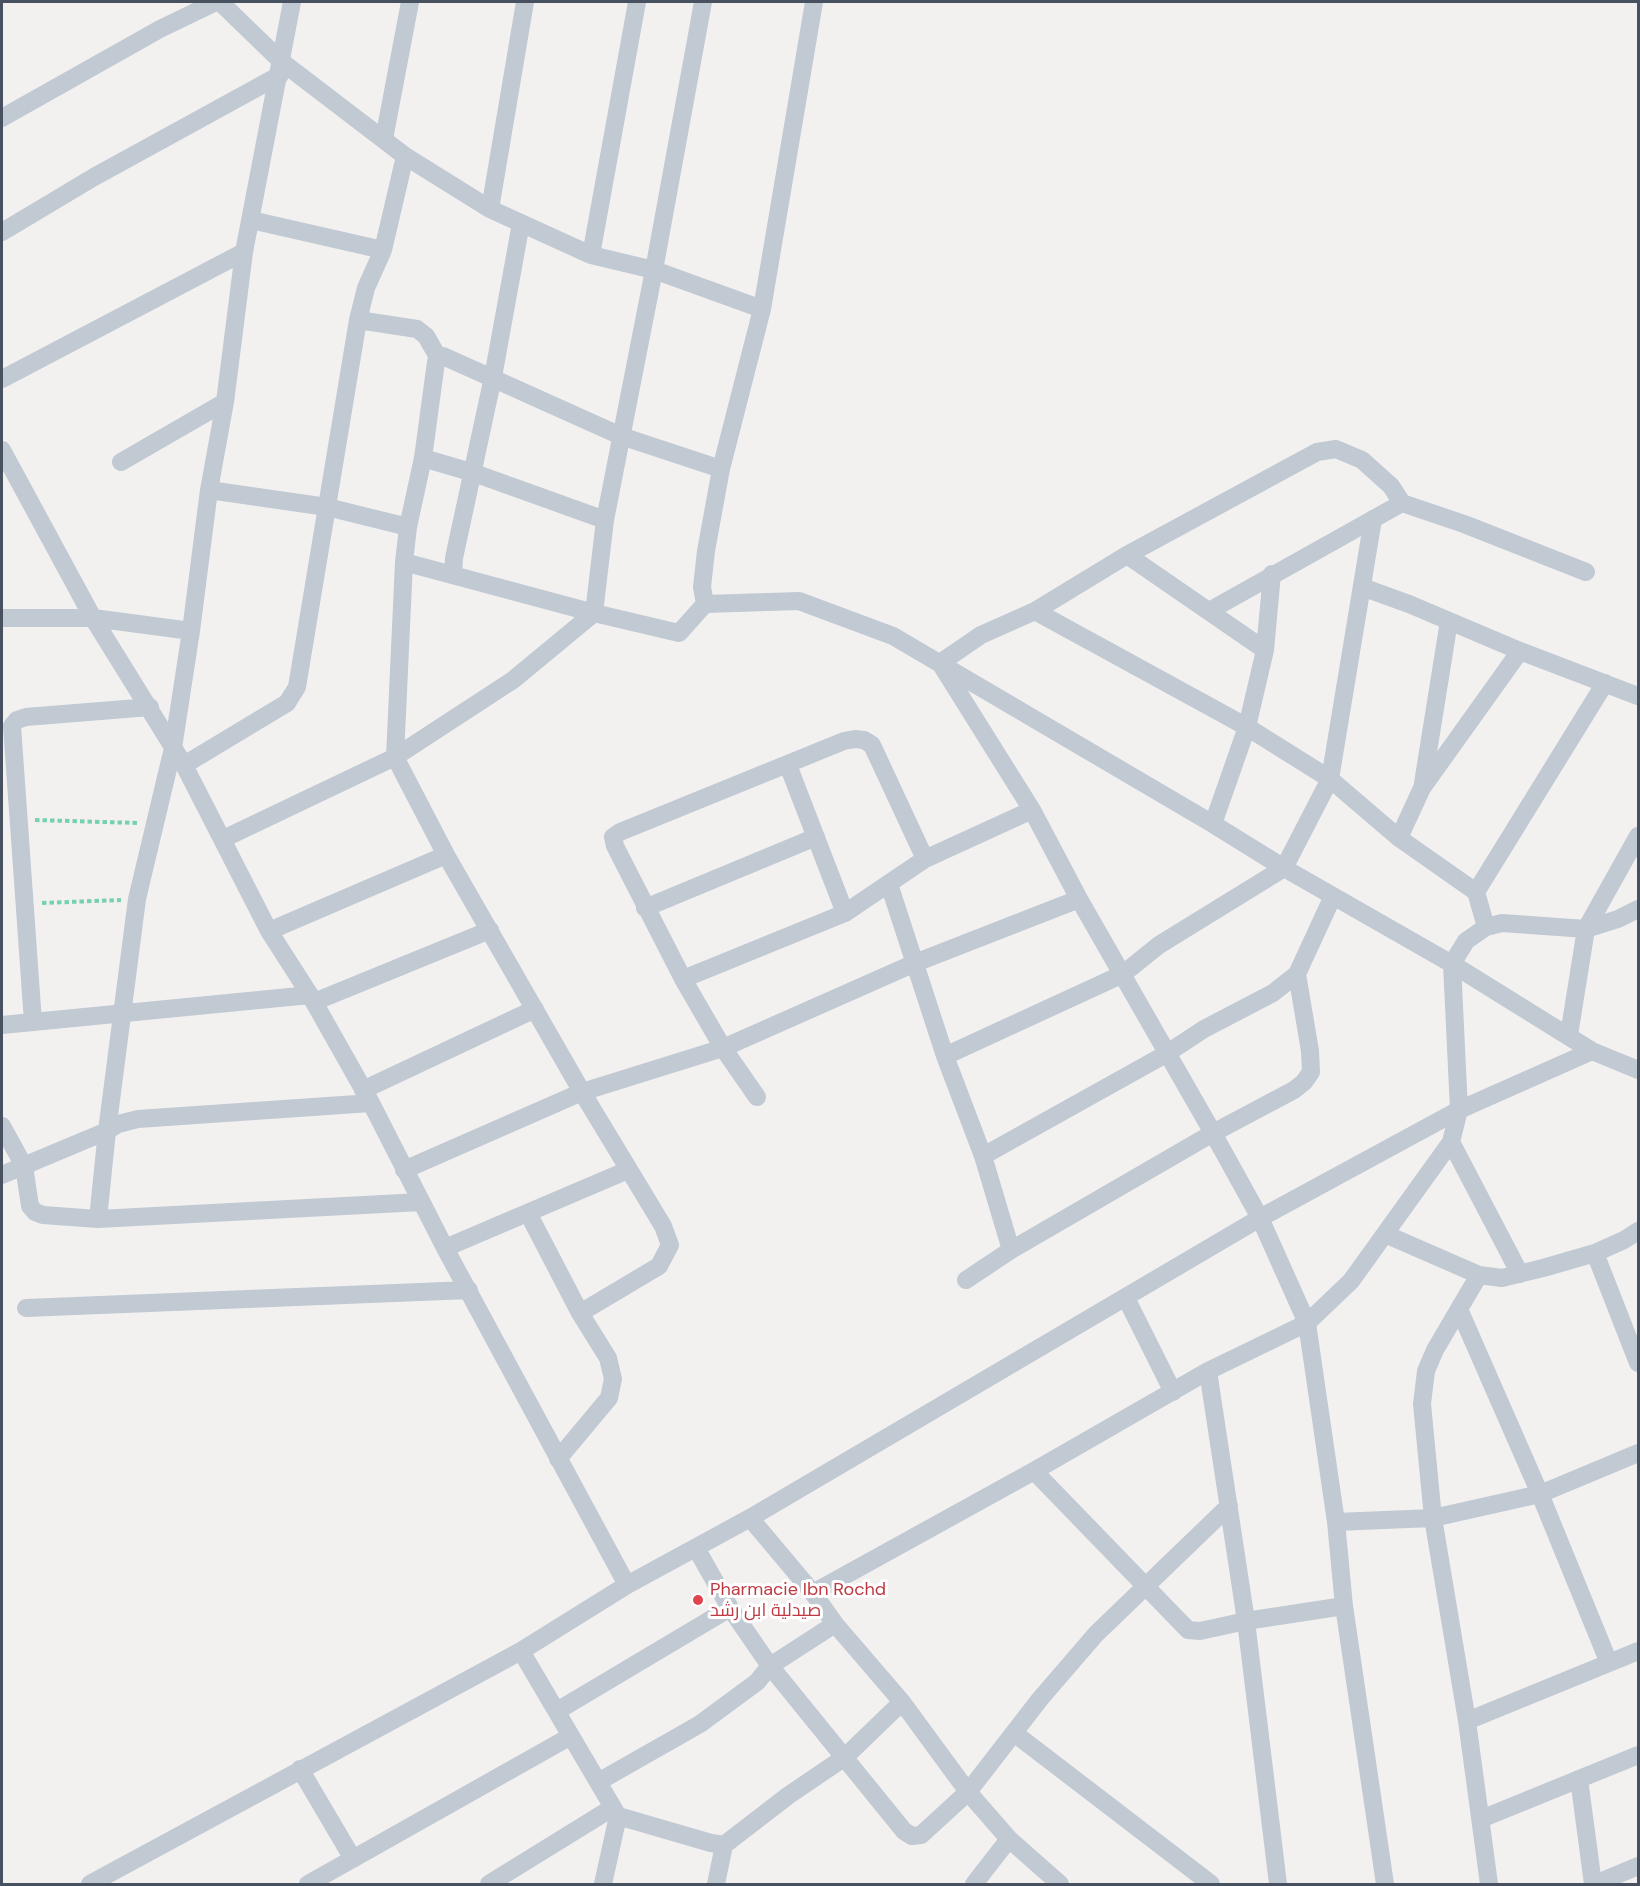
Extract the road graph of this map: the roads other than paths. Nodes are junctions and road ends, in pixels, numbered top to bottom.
1 (218, 2) edge
2 (292, 2) edge
3 (410, 2) edge
4 (525, 2) edge
5 (637, 2) edge
6 (703, 2) edge
7 (814, 2) edge
8 (281, 69) junction
9 (2, 118) edge
10 (384, 139) junction
11 (405, 156) junction
12 (490, 209) junction
13 (251, 220) junction
14 (521, 223) junction
15 (2, 231) edge
16 (383, 250) junction
17 (244, 252) junction
18 (591, 255) junction
19 (654, 270) junction
20 (762, 309) junction
21 (358, 320) junction
22 (438, 357) junction
23 (493, 377) junction
24 (2, 379) edge
25 (225, 402) junction
26 (621, 436) junction
27 (2, 450) edge
28 (423, 458) junction
29 (122, 462) dead end
30 (721, 469) junction
31 (474, 473) junction
32 (209, 490) junction
33 (1402, 503) junction
34 (327, 507) junction
35 (1373, 519) junction
36 (605, 520) junction
37 (408, 527) junction
38 (1127, 555) junction
39 (404, 562) junction
40 (1586, 572) dead end
41 (453, 574) junction
42 (1272, 574) junction
43 (1362, 587) junction
44 (705, 604) junction
45 (1035, 611) junction
46 (1209, 611) junction
47 (594, 613) junction
48 (2, 618) edge
49 (93, 618) junction
50 (1449, 621) junction
51 (191, 631) junction
52 (1265, 650) junction
53 (1520, 651) junction
54 (940, 663) junction
55 (1605, 683) junction
56 (1638, 696) edge
57 (150, 707) junction
58 (2, 717) edge
59 (26, 717) junction
60 (1247, 728) junction
61 (173, 748) junction
62 (395, 758) junction
63 (184, 765) junction
64 (788, 765) junction
65 (1330, 779) junction
66 (1422, 788) junction
67 (1032, 810) junction
68 (10, 820) edge
69 (1213, 824) junction
70 (1638, 836) edge
71 (816, 837) junction
72 (1399, 838) junction
73 (223, 839) junction
74 (446, 855) junction
75 (925, 859) junction
76 (1284, 868) junction
77 (889, 884) junction
78 (1476, 892) junction
79 (1333, 896) junction
80 (1079, 899) junction
81 (645, 908) junction
82 (1638, 909) edge
83 (845, 913) junction
84 (1486, 927) junction
85 (1586, 929) junction
86 (490, 930) junction
87 (269, 931) junction
88 (915, 963) junction
89 (1452, 964) junction
90 (1123, 974) junction
91 (1297, 974) junction
92 (683, 980) junction
93 (312, 998) junction
94 (535, 1009) junction
95 (124, 1012) junction
96 (33, 1022) junction
97 (2, 1025) edge
98 (1569, 1035) junction
99 (723, 1048) junction
100 (1592, 1051) junction
101 (1166, 1054) junction
102 (945, 1056) junction
103 (1638, 1070) edge
104 (582, 1092) junction
105 (367, 1097) junction
106 (757, 1097) dead end
107 (1459, 1110) junction
108 (2, 1126) edge
109 (107, 1131) junction
110 (1213, 1133) junction
111 (1452, 1142) junction
112 (983, 1156) junction
113 (24, 1166) junction
114 (404, 1170) junction
115 (628, 1170) junction
116 (2, 1174) edge
117 (421, 1202) junction
118 (528, 1213) junction
119 (1260, 1218) junction
120 (98, 1219) junction
121 (1638, 1231) edge
122 (1385, 1234) junction
123 (445, 1248) junction
124 (1011, 1250) junction
125 (1595, 1253) junction
126 (1520, 1274) junction
127 (1479, 1275) junction
128 (966, 1280) dead end
129 (469, 1290) junction
130 (1126, 1298) junction
131 (26, 1308) dead end
132 (1459, 1309) junction
133 (580, 1313) junction
134 (1307, 1323) junction
135 (1638, 1363) edge
136 (1208, 1371) junction
137 (1173, 1392) junction
138 (1638, 1454) edge
139 (558, 1459) junction
140 (1034, 1471) junction
141 (1540, 1494) junction
142 (1229, 1506) junction
143 (750, 1518) junction
144 (1433, 1518) junction
145 (1336, 1522) junction
146 (696, 1548) junction
147 (627, 1585) junction
148 (1146, 1587) junction
149 (813, 1593) junction
150 (1344, 1606) junction
151 (730, 1608) junction
152 (1246, 1621) junction
153 (835, 1624) junction
154 (1638, 1651) edge
155 (521, 1652) junction
156 (1609, 1663) junction
157 (770, 1666) junction
158 (902, 1702) junction
159 (557, 1711) junction
160 (1467, 1721) junction
161 (1014, 1733) junction
162 (571, 1736) junction
163 (1638, 1755) edge
164 (845, 1757) junction
165 (300, 1769) junction
166 (1579, 1779) junction
167 (598, 1782) junction
168 (968, 1792) junction
169 (615, 1812) junction
170 (1481, 1819) junction
171 (1009, 1839) junction
172 (724, 1845) junction
173 (353, 1859) junction
174 (1638, 1866) edge
175 (1203, 1882) edge
176 (312, 1883) edge
177 (90, 1884) edge
178 (489, 1884) edge
179 (603, 1884) edge
180 (716, 1884) edge
181 (974, 1884) edge
182 (1060, 1884) edge
183 (1278, 1884) edge
184 (1385, 1884) edge
185 (1489, 1884) edge
186 (1594, 1884) edge

1 - 8 street
1 - 9 street
2 - 8 street
3 - 10 street
4 - 12 street
5 - 18 street
6 - 19 street
7 - 20 street
8 - 10 street
8 - 13 street
8 - 15 street
10 - 11 street
11 - 12 street
11 - 16 street
12 - 14 street
13 - 16 street
13 - 17 street
14 - 18 street
14 - 23 street
16 - 21 street
17 - 24 street
17 - 25 street
18 - 19 street
19 - 20 street
19 - 26 street
20 - 30 street
21 - 22 street
21 - 34 street
22 - 23 street
22 - 28 street
23 - 26 street
23 - 31 street
25 - 29 street
25 - 32 street
26 - 30 street
26 - 36 street
27 - 49 street
28 - 31 street
28 - 37 street
30 - 44 street
31 - 36 street
31 - 41 street
32 - 34 street
32 - 51 street
33 - 35 street
33 - 38 street
33 - 40 street
34 - 37 street
34 - 63 street
35 - 42 street
35 - 43 street
36 - 47 street
37 - 39 street
38 - 45 street
38 - 46 street
39 - 41 street
39 - 62 street
41 - 47 street
42 - 46 street
42 - 52 street
43 - 50 street
43 - 65 street
44 - 47 street
44 - 54 street
45 - 54 street
45 - 60 street
46 - 52 street
47 - 62 street
48 - 49 street
49 - 51 street
49 - 57 street
50 - 53 street
50 - 66 street
51 - 61 street
52 - 60 street
53 - 55 street
53 - 66 street
54 - 67 street
54 - 69 street
55 - 56 street
55 - 78 street
57 - 59 street
57 - 61 street
58 - 59 street
59 - 68 street
60 - 65 street
60 - 69 street
61 - 63 street
61 - 95 street
62 - 73 street
62 - 74 street
63 - 73 street
64 - 71 street
64 - 75 street
64 - 81 street
65 - 72 street
65 - 76 street
66 - 72 street
67 - 75 street
67 - 80 street
68 - 96 street
69 - 76 street
70 - 85 street
71 - 81 street
71 - 83 street
72 - 78 street
73 - 87 street
74 - 86 street
74 - 87 street
75 - 77 street
76 - 79 street
76 - 90 street
77 - 83 street
77 - 88 street
78 - 84 street
79 - 89 street
79 - 91 street
80 - 88 street
80 - 90 street
81 - 92 street
82 - 85 street
83 - 92 street
84 - 85 street
84 - 89 street
85 - 98 street
86 - 93 street
86 - 94 street
87 - 93 street
88 - 99 street
88 - 102 street
89 - 98 street
89 - 107 street
90 - 101 street
90 - 102 street
91 - 101 street
91 - 110 street
92 - 99 street
93 - 95 street
93 - 105 street
94 - 104 street
94 - 105 street
95 - 96 street
95 - 109 street
96 - 97 street
98 - 100 street
99 - 104 street
99 - 106 street
100 - 103 street
100 - 107 street
101 - 110 street
101 - 112 street
102 - 112 street
104 - 114 street
104 - 115 street
105 - 109 street
105 - 114 street
107 - 111 street
107 - 119 street
108 - 113 street
109 - 113 street
109 - 120 street
110 - 119 street
110 - 124 street
111 - 122 street
111 - 126 street
112 - 124 street
113 - 116 street
113 - 120 street
114 - 117 street
115 - 118 street
115 - 133 street
117 - 120 street
117 - 123 street
118 - 123 street
118 - 133 street
119 - 130 street
119 - 134 street
121 - 125 street
122 - 127 street
122 - 134 street
123 - 129 street
124 - 128 street
125 - 126 street
125 - 135 street
126 - 127 street
127 - 132 street
129 - 131 street
129 - 139 street
130 - 137 street
130 - 143 street
132 - 141 street
132 - 144 street
133 - 139 street
134 - 136 street
134 - 145 street
136 - 137 street
136 - 142 street
137 - 140 street
138 - 141 street
139 - 147 street
140 - 148 street
140 - 149 street
141 - 144 street
141 - 156 street
142 - 148 street
142 - 152 street
143 - 146 street
143 - 149 street
144 - 145 street
144 - 160 street
145 - 150 street
146 - 147 street
146 - 151 street
147 - 155 street
148 - 152 street
148 - 161 street
149 - 153 street
150 - 152 street
150 - 184 street
151 - 157 street
151 - 159 street
152 - 183 street
153 - 157 street
153 - 158 street
154 - 156 street
155 - 159 street
155 - 165 street
156 - 160 street
157 - 164 street
157 - 167 street
158 - 164 street
158 - 168 street
159 - 162 street
160 - 170 street
161 - 168 street
161 - 175 street
162 - 167 street
162 - 173 street
163 - 166 street
164 - 168 street
164 - 172 street
165 - 173 street
165 - 177 street
166 - 170 street
166 - 186 street
167 - 169 street
168 - 171 street
169 - 172 street
169 - 178 street
169 - 179 street
170 - 185 street
171 - 181 street
171 - 182 street
172 - 180 street
173 - 176 street
174 - 186 street

